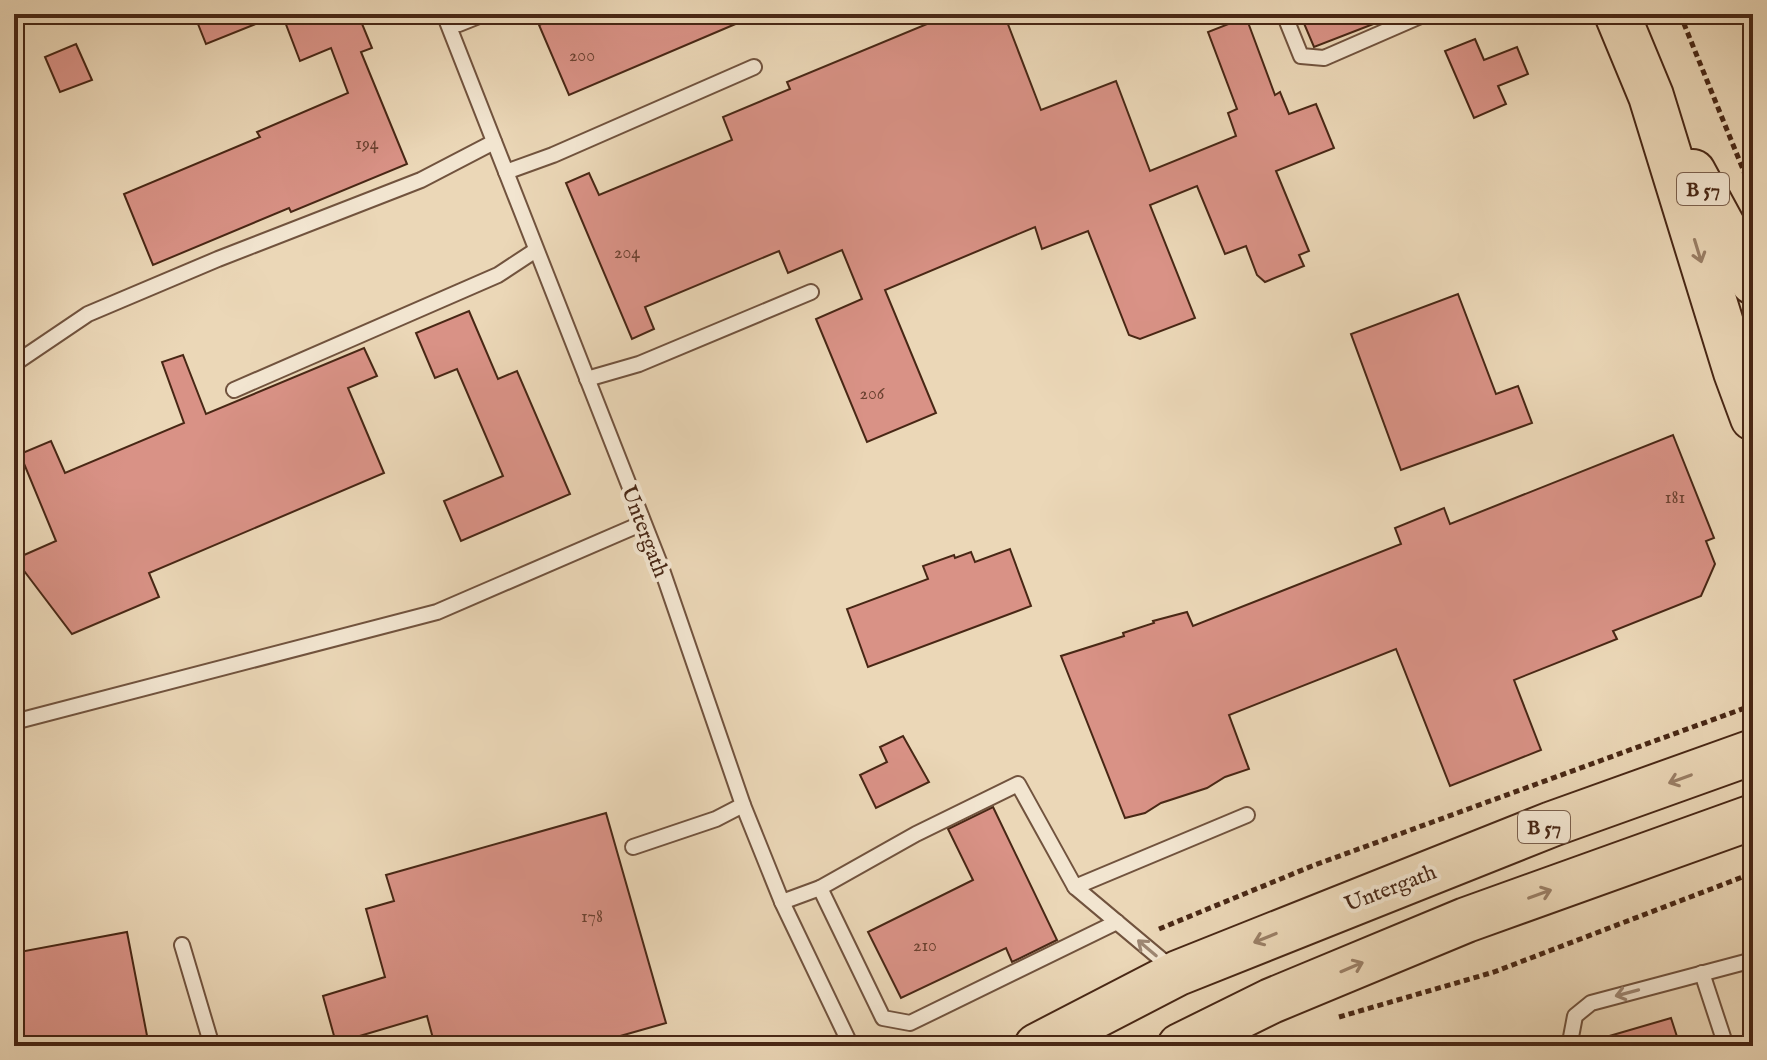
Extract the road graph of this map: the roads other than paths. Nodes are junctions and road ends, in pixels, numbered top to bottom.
1 (484, 14) edge
2 (1284, 14) edge
3 (1425, 14) edge
4 (1617, 14) edge
5 (445, 18) edge
6 (754, 67) dead end
7 (1651, 96) junction
8 (494, 142) junction
9 (506, 172) junction
10 (536, 250) junction
11 (1753, 282) edge
12 (811, 292) dead end
13 (14, 364) edge
14 (587, 379) junction
15 (234, 390) dead end
16 (1753, 418) edge
17 (643, 523) junction
18 (14, 722) edge
19 (1753, 752) edge
20 (743, 805) junction
21 (1247, 815) dead end
22 (1753, 817) edge
23 (633, 847) dead end
24 (1075, 887) junction
25 (820, 888) junction
26 (782, 902) junction
27 (1117, 922) junction
28 (182, 945) dead end
29 (1753, 960) edge
30 (1178, 973) junction
31 (1702, 973) junction
32 (212, 1046) edge
33 (851, 1046) edge
34 (1037, 1046) edge
35 (1180, 1046) edge
36 (1574, 1046) edge
37 (1726, 1046) edge

1 - 5 lane
2 - 3 lane
4 - 7 main road, B 57
5 - 8 lane, Untergath
6 - 9 lane
7 - 11 main road, B 57
7 -> 16 main road, B 57
8 - 9 lane, Untergath
8 - 13 lane
9 - 10 lane, Untergath
10 - 14 lane, Untergath
10 - 15 lane
12 - 14 lane
14 - 17 lane, Untergath
17 - 18 lane
17 - 20 lane, Untergath
19 -> 30 main road, Untergath / B 57
20 - 23 lane
20 - 26 lane, Untergath
21 - 24 lane
35 -> 22 main road
24 - 25 lane
24 - 27 lane
25 - 26 lane
25 - 27 lane
26 - 33 lane, Untergath
30 -> 27 lane
28 - 32 lane
29 - 31 lane
30 - 34 main road, Untergath / B 57
31 -> 36 lane
31 - 37 lane

